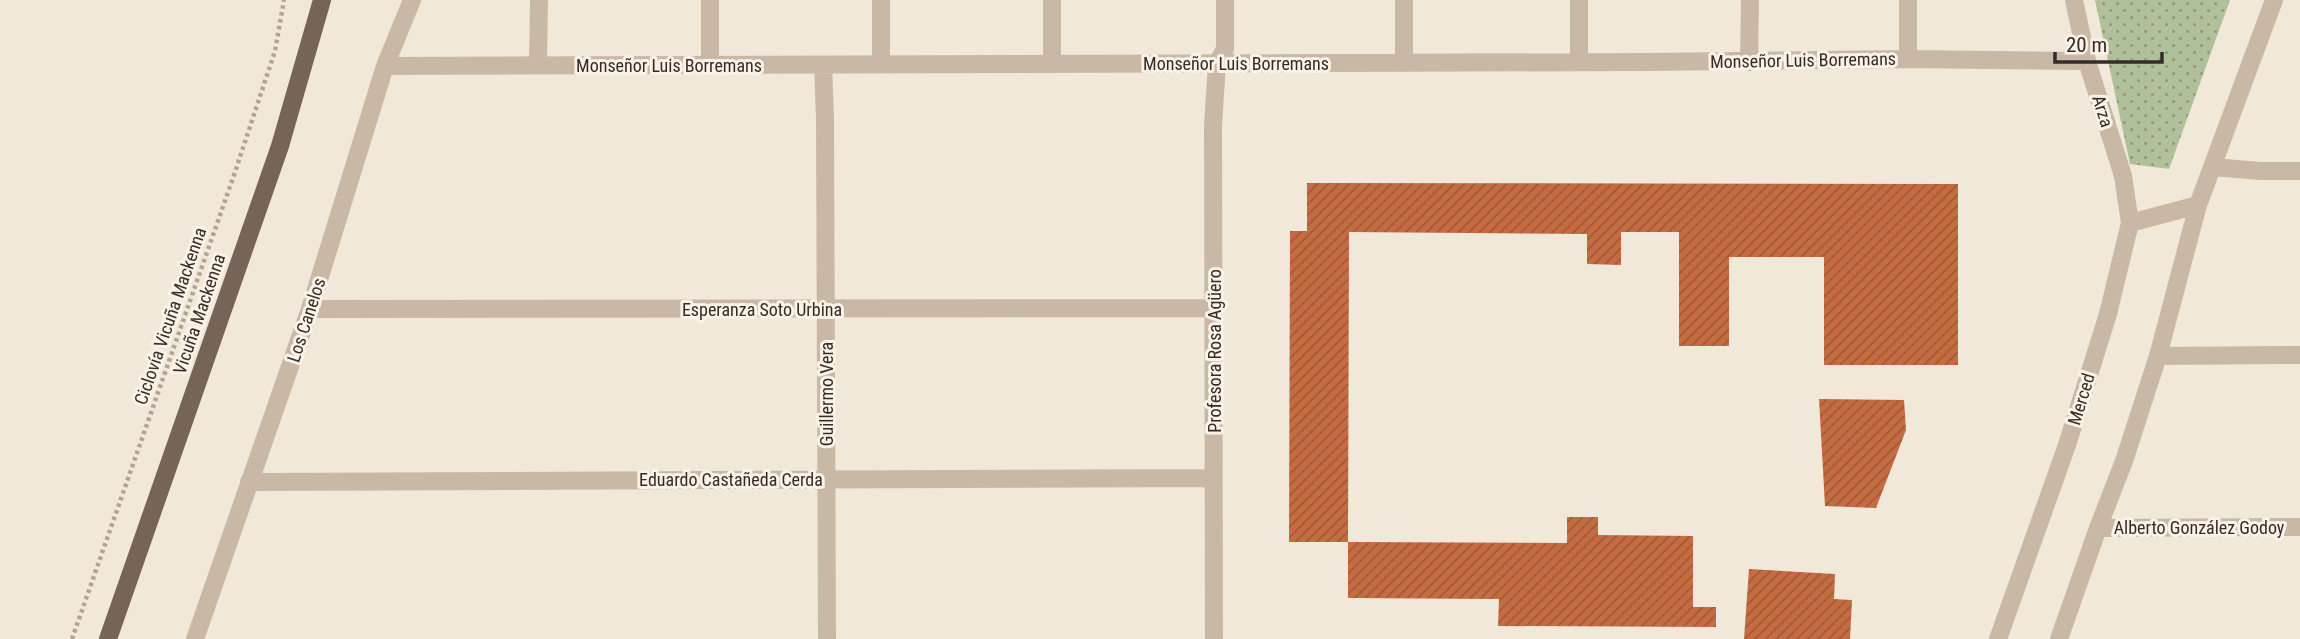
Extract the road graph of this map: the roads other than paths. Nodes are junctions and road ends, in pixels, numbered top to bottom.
1 (322, 0) edge
2 (412, 0) edge
3 (539, 0) edge
4 (710, 0) edge
5 (881, 0) edge
6 (1052, 0) edge
7 (1225, 0) edge
8 (1404, 0) edge
9 (1579, 0) edge
10 (1750, 0) edge
11 (1908, 0) edge
12 (2074, 0) edge
13 (2274, 0) edge
14 (1908, 59) junction
15 (2087, 61) junction
16 (1579, 62) junction
17 (1749, 62) junction
18 (1217, 63) junction
19 (1402, 63) junction
20 (881, 64) junction
21 (1052, 64) junction
22 (386, 65) junction
23 (538, 65) junction
24 (710, 65) junction
25 (823, 65) junction
26 (2213, 167) junction
27 (2300, 171) edge
28 (2198, 205) junction
29 (2130, 223) junction
30 (1214, 308) junction
31 (310, 309) junction
32 (826, 309) junction
33 (2300, 355) edge
34 (2158, 356) junction
35 (1213, 478) junction
36 (827, 479) junction
37 (250, 482) junction
38 (2300, 527) edge
39 (2098, 528) junction
40 (108, 639) edge
41 (195, 639) edge
42 (827, 639) edge
43 (1214, 639) edge
44 (1998, 639) edge
45 (2059, 639) edge

1 - 40 main road, Vicuña Mackenna
2 - 22 street, Los Canelos
3 - 23 street
4 - 24 street
5 - 20 street
6 - 21 street
7 - 18 street, Profesora Rosa Agüero
8 - 19 street
9 - 16 street
10 - 17 street
11 - 14 street
12 - 15 street, Arza
13 - 26 street
14 - 15 street, Monseñor Luis Borremans
14 - 17 street, Monseñor Luis Borremans
15 - 29 street, Arza
16 - 17 street, Monseñor Luis Borremans
16 - 19 street, Monseñor Luis Borremans
18 - 19 street, Monseñor Luis Borremans
18 - 21 street, Monseñor Luis Borremans
18 - 30 street, Profesora Rosa Agüero
20 - 21 street, Monseñor Luis Borremans
20 - 25 street, Monseñor Luis Borremans
22 - 23 street, Monseñor Luis Borremans
22 - 31 street, Los Canelos
23 - 24 street, Monseñor Luis Borremans
24 - 25 street, Monseñor Luis Borremans
25 - 32 street, Guillermo Vera
26 - 27 street
26 - 28 street
28 - 29 street
28 - 34 street
29 - 44 street, Merced
30 - 32 street, Esperanza Soto Urbina
30 - 35 street, Profesora Rosa Agüero
31 - 32 street, Esperanza Soto Urbina
31 - 37 street, Los Canelos
32 - 36 street, Guillermo Vera
33 - 34 street
34 - 39 street
35 - 36 street, Eduardo Castañeda Cerda
35 - 43 street, Profesora Rosa Agüero
36 - 37 street, Eduardo Castañeda Cerda
36 - 42 street, Guillermo Vera
37 - 41 street, Los Canelos
38 - 39 street, Alberto González Godoy
39 - 45 street

